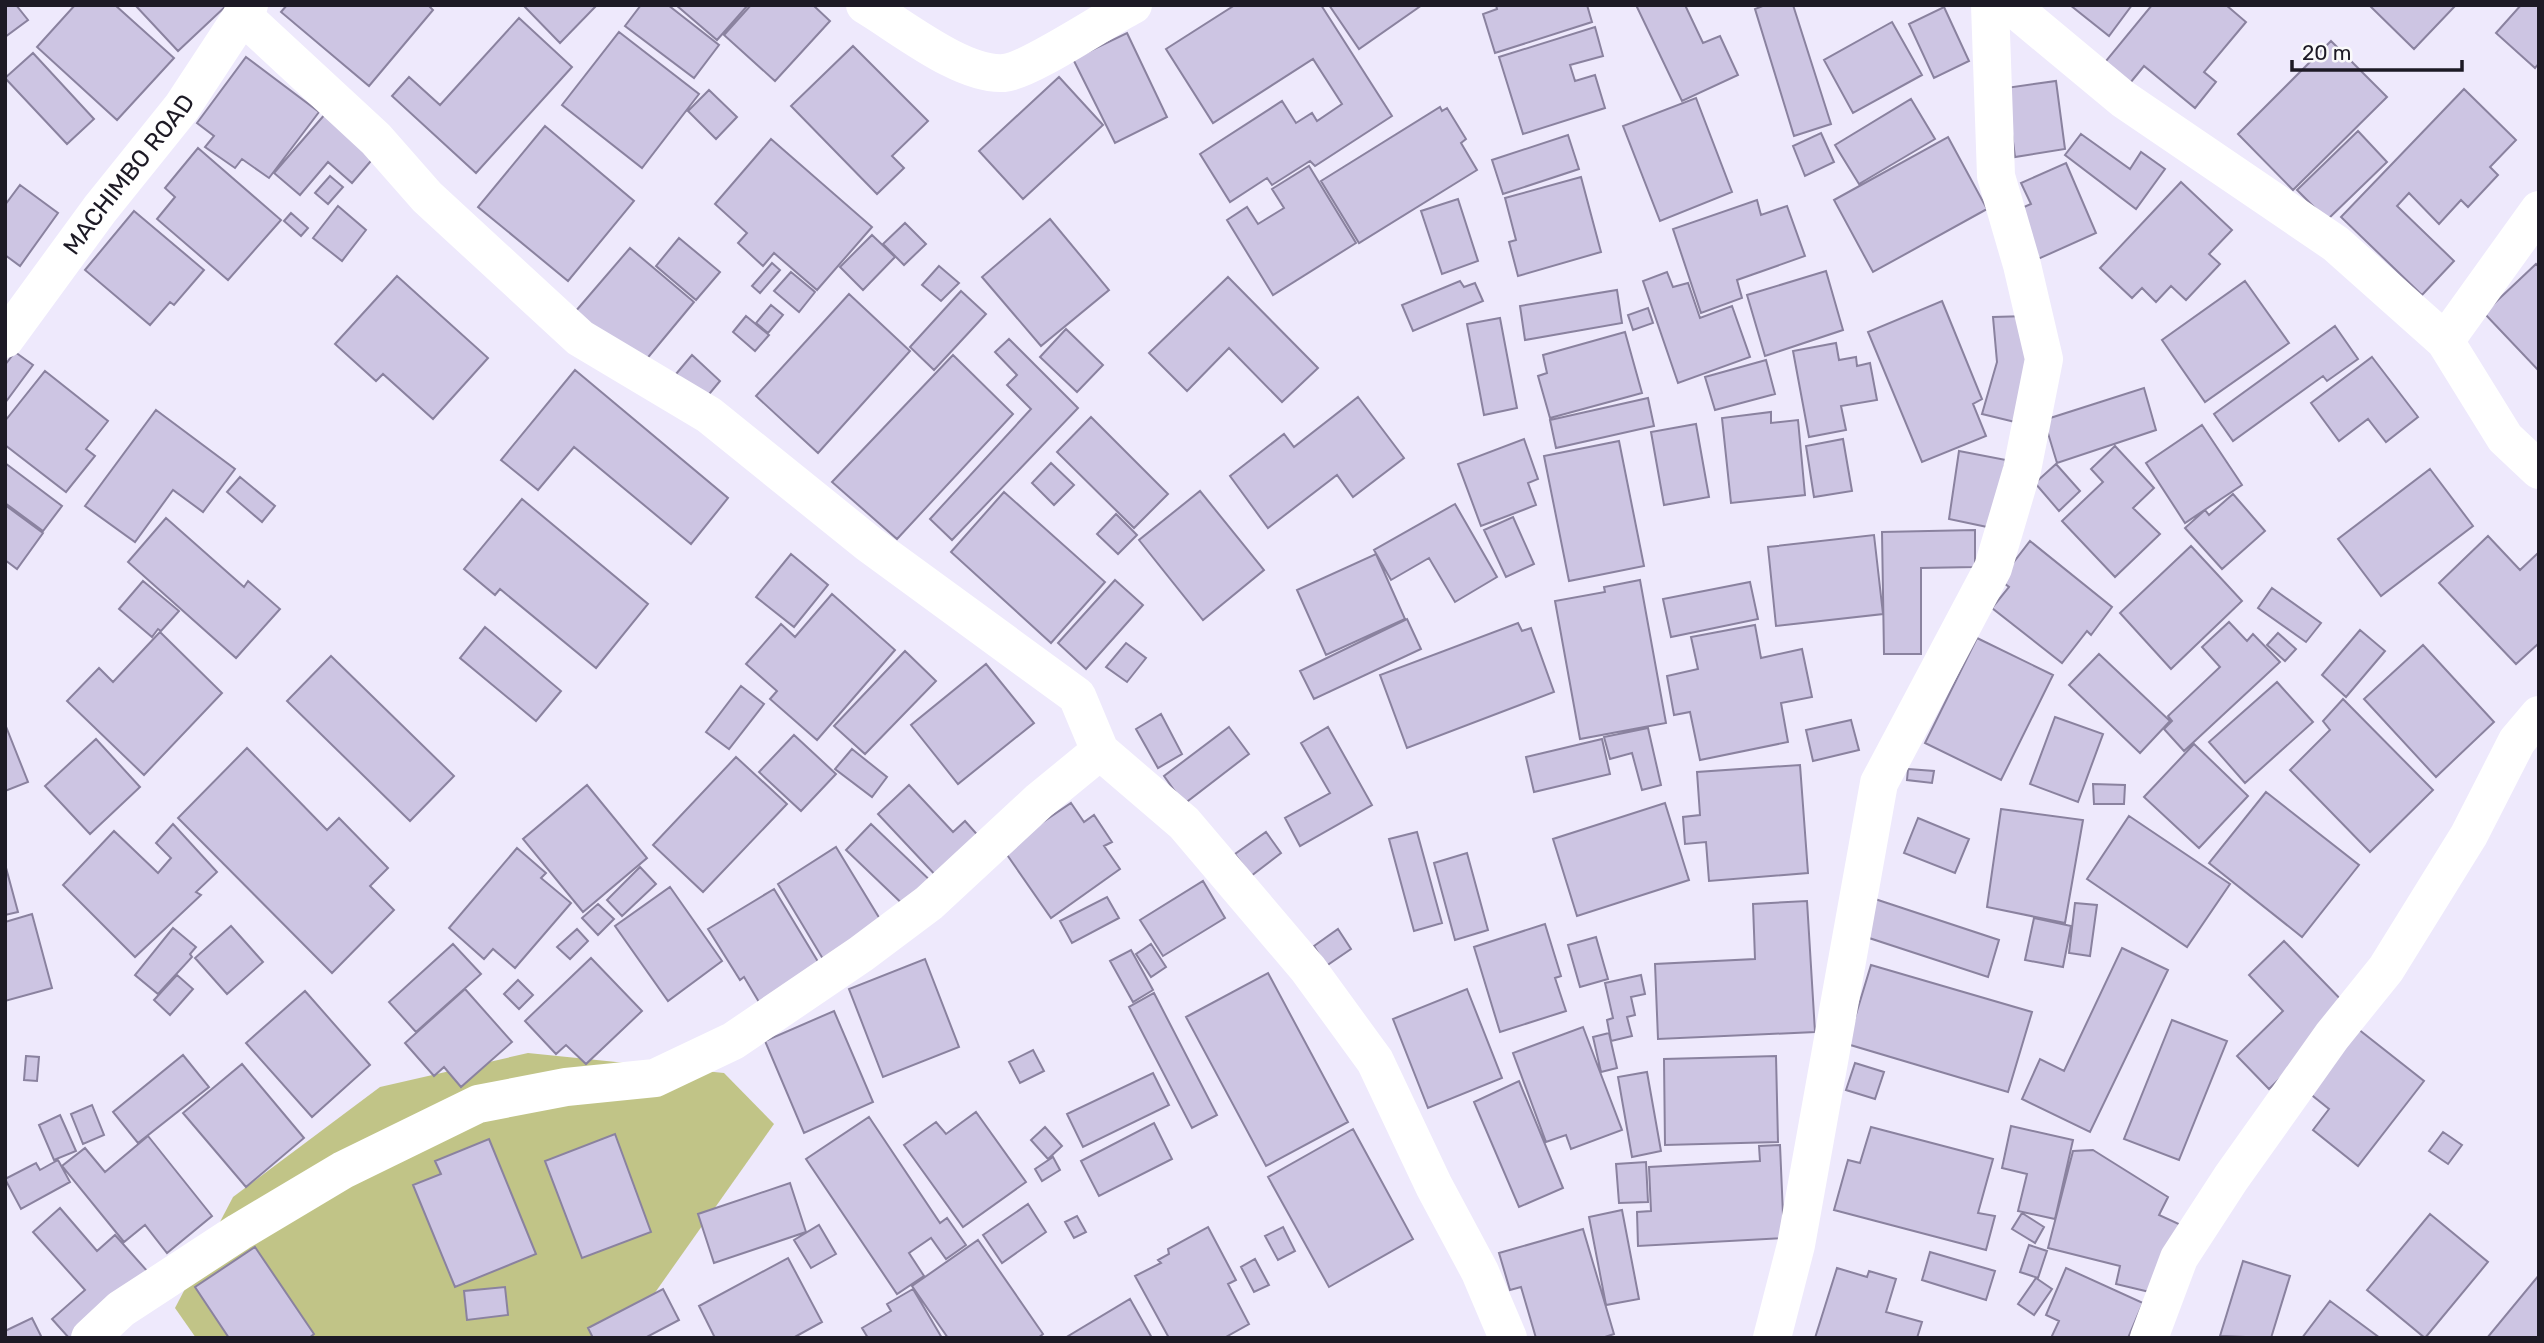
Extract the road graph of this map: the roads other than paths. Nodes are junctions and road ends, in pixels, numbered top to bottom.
1 (865, 5) edge
2 (1133, 5) edge
3 (1990, 5) edge
4 (2010, 5) edge
5 (245, 10) edge
6 (2539, 210) edge
7 (5, 339) edge
8 (2445, 341) junction
9 (2539, 470) edge
10 (2539, 715) edge
11 (1100, 751) junction
12 (90, 1338) edge
13 (1508, 1338) edge
14 (1772, 1338) edge
15 (2149, 1338) edge

1 - 2 street
3 - 14 street
4 - 8 street
5 - 7 street, MACHIMBO ROAD
5 - 11 street
6 - 8 street
8 - 9 street
10 - 15 street
11 - 12 street
11 - 13 street

